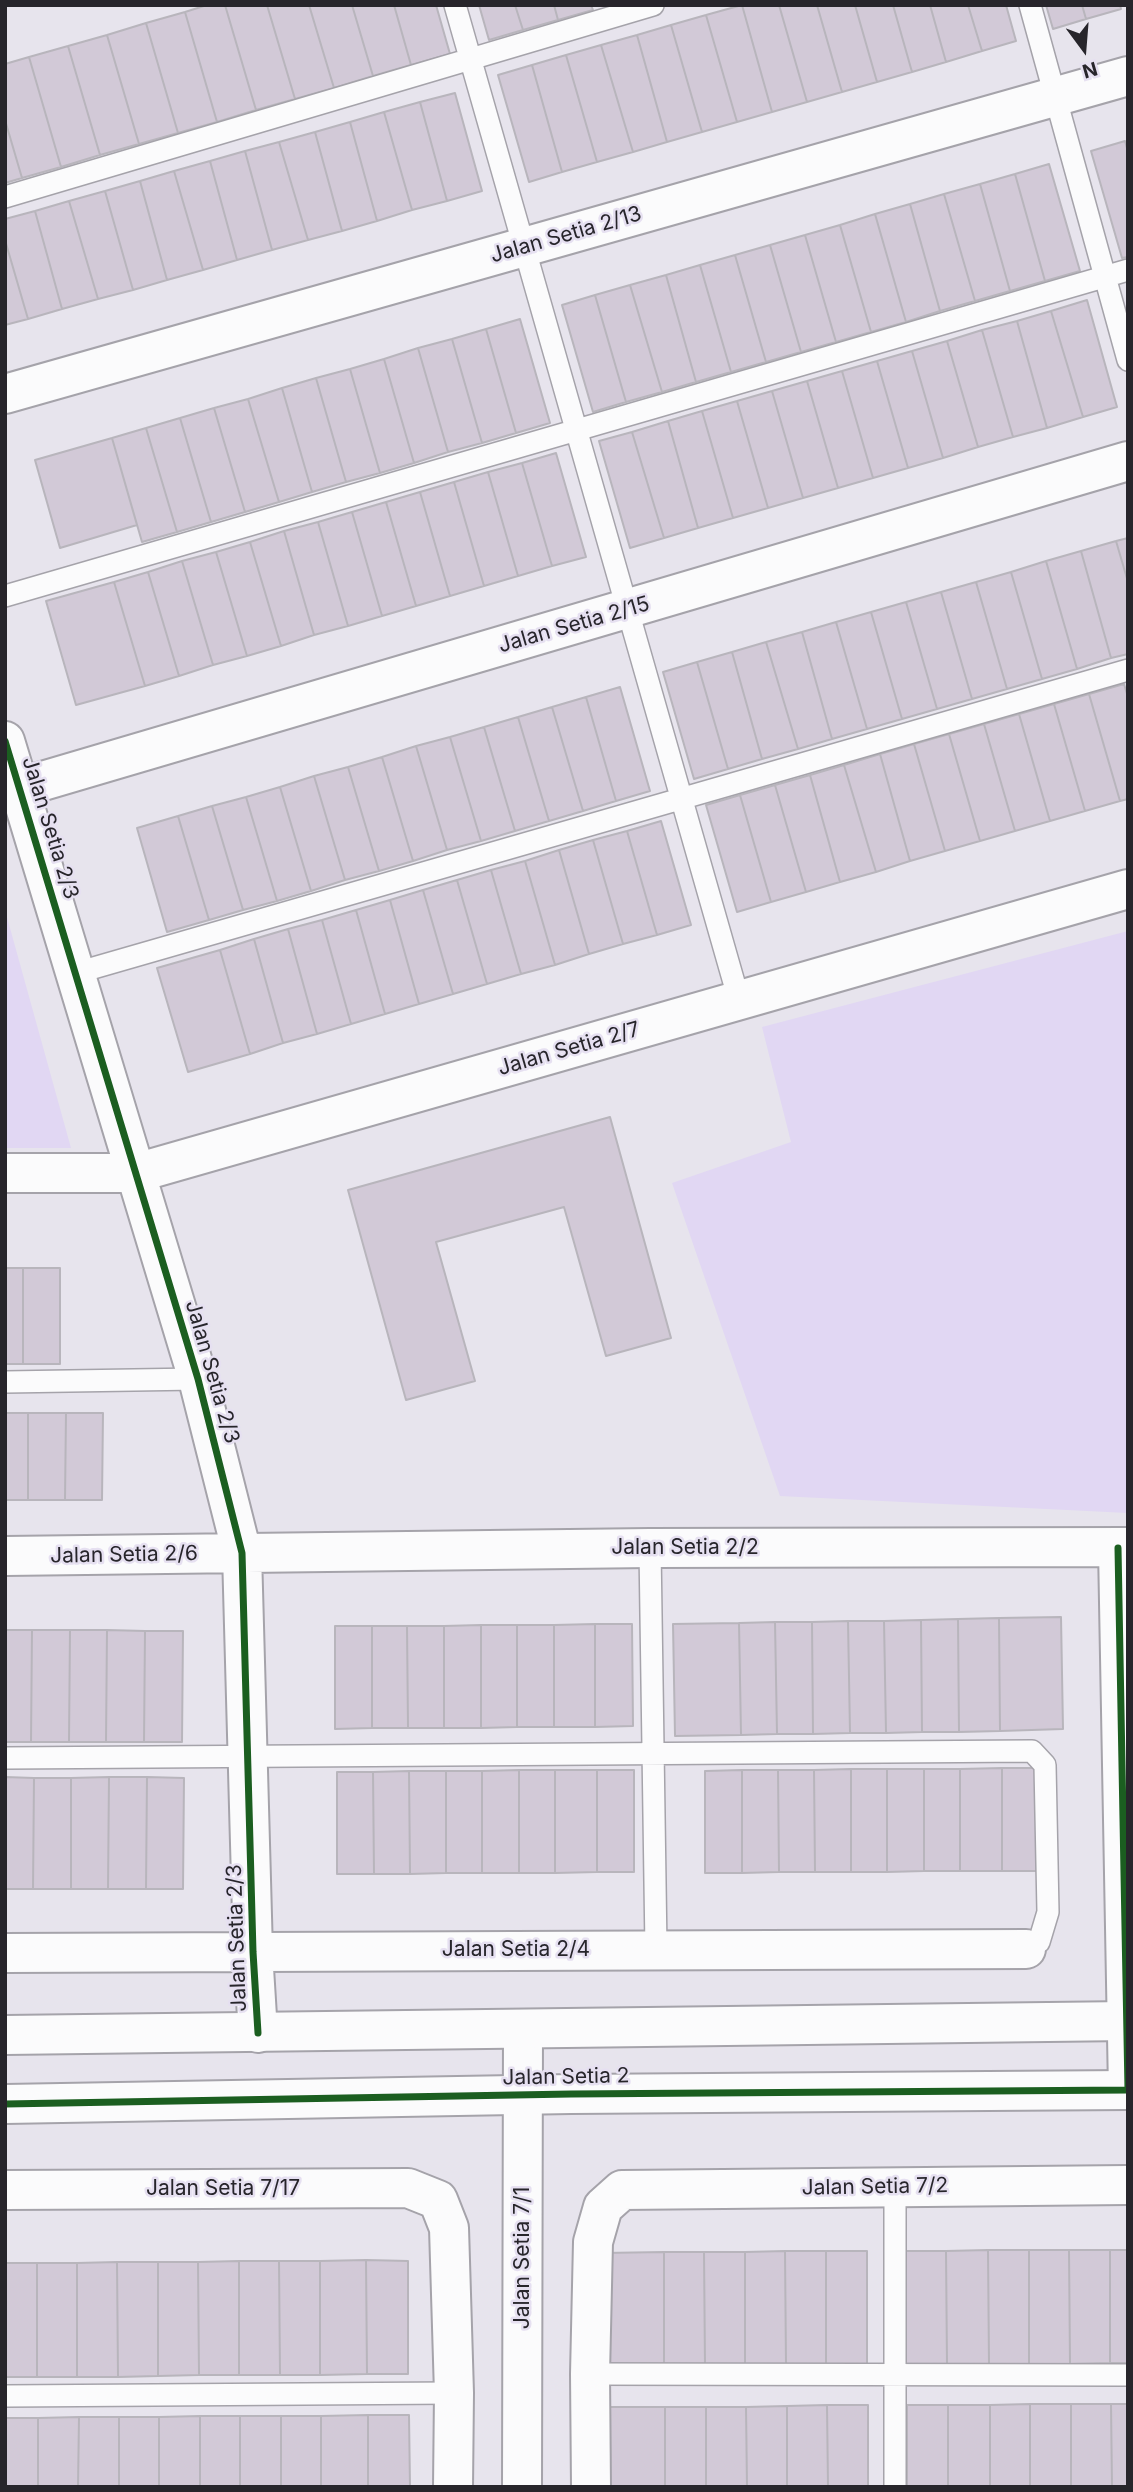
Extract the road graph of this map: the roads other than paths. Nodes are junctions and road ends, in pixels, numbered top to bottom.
1 (455, 5) edge
2 (653, 5) edge
3 (1030, 5) edge
4 (470, 59) junction
5 (1128, 76) edge
6 (1055, 96) junction
7 (5, 197) edge
8 (525, 247) junction
9 (1128, 270) edge
10 (1104, 276) junction
11 (1128, 360) edge
12 (5, 394) edge
13 (577, 430) junction
14 (1128, 461) edge
15 (5, 596) edge
16 (627, 609) junction
17 (1128, 670) edge
18 (5, 741) edge
19 (19, 788) junction
20 (681, 798) junction
21 (1128, 889) edge
22 (76, 974) junction
23 (739, 1000) junction
24 (136, 1172) junction
25 (5, 1173) edge
26 (198, 1379) junction
27 (5, 1382) edge
28 (650, 1548) junction
29 (1123, 1548) edge
30 (242, 1553) junction
31 (5, 1556) edge
32 (653, 1752) junction
33 (248, 1756) junction
34 (5, 1758) edge
35 (656, 1949) junction
36 (1026, 1949) joint
37 (253, 1952) junction
38 (5, 1953) edge
39 (1127, 2021) edge
40 (523, 2029) junction
41 (258, 2033) junction
42 (5, 2035) edge
43 (1128, 2090) edge
44 (524, 2096) junction
45 (5, 2104) edge
46 (1128, 2185) edge
47 (895, 2186) junction
48 (5, 2190) edge
49 (590, 2374) junction
50 (895, 2375) junction
51 (1128, 2375) edge
52 (453, 2393) junction
53 (5, 2396) edge
54 (453, 2487) edge
55 (522, 2487) edge
56 (591, 2487) edge
57 (895, 2487) edge

1 - 4 lane
2 - 4 lane
3 - 6 lane
4 - 7 lane
4 - 8 lane
5 - 6 street, Jalan Setia 2/13
6 - 8 street, Jalan Setia 2/13
6 - 10 lane
8 - 12 street, Jalan Setia 2/13
8 - 13 lane
9 - 10 lane
10 - 11 lane
10 - 13 lane
13 - 15 lane
13 - 16 lane
14 - 16 street, Jalan Setia 2/15
16 - 19 street, Jalan Setia 2/15
16 - 20 lane
17 - 20 lane
18 - 19 street, Jalan Setia 2/3
19 - 22 street, Jalan Setia 2/3
20 - 22 lane
20 - 23 lane
21 - 23 street, Jalan Setia 2/7
22 - 24 street, Jalan Setia 2/3
23 - 24 street, Jalan Setia 2/7
24 - 25 street, Jalan Setia 2/7
24 - 26 street, Jalan Setia 2/3
26 - 27 lane
26 - 30 street, Jalan Setia 2/3
28 - 29 street, Jalan Setia 2/2
28 - 30 street, Jalan Setia 2/2
28 - 32 lane
29 - 39 street
30 - 31 street, Jalan Setia 2/6
30 - 33 street, Jalan Setia 2/3
32 - 33 lane
32 - 35 lane
32 - 36 lane
33 - 34 lane
33 - 37 street, Jalan Setia 2/3
35 - 36 street, Jalan Setia 2/4
35 - 37 street, Jalan Setia 2/4
37 - 38 street, Jalan Setia 2/4
37 - 41 street, Jalan Setia 2/3
39 - 40 street
39 - 43 street
40 - 41 street
40 - 44 street, Jalan Setia 7/1
41 - 42 street
43 - 44 street, Jalan Setia 2
44 - 45 street, Jalan Setia 2
44 - 55 street, Jalan Setia 7/1
46 - 47 street, Jalan Setia 7/2
47 - 49 street, Jalan Setia 7/2
47 - 50 lane
48 - 52 street, Jalan Setia 7/17
49 - 50 lane
49 - 56 street
50 - 51 lane
50 - 57 lane
52 - 53 lane
52 - 54 street

